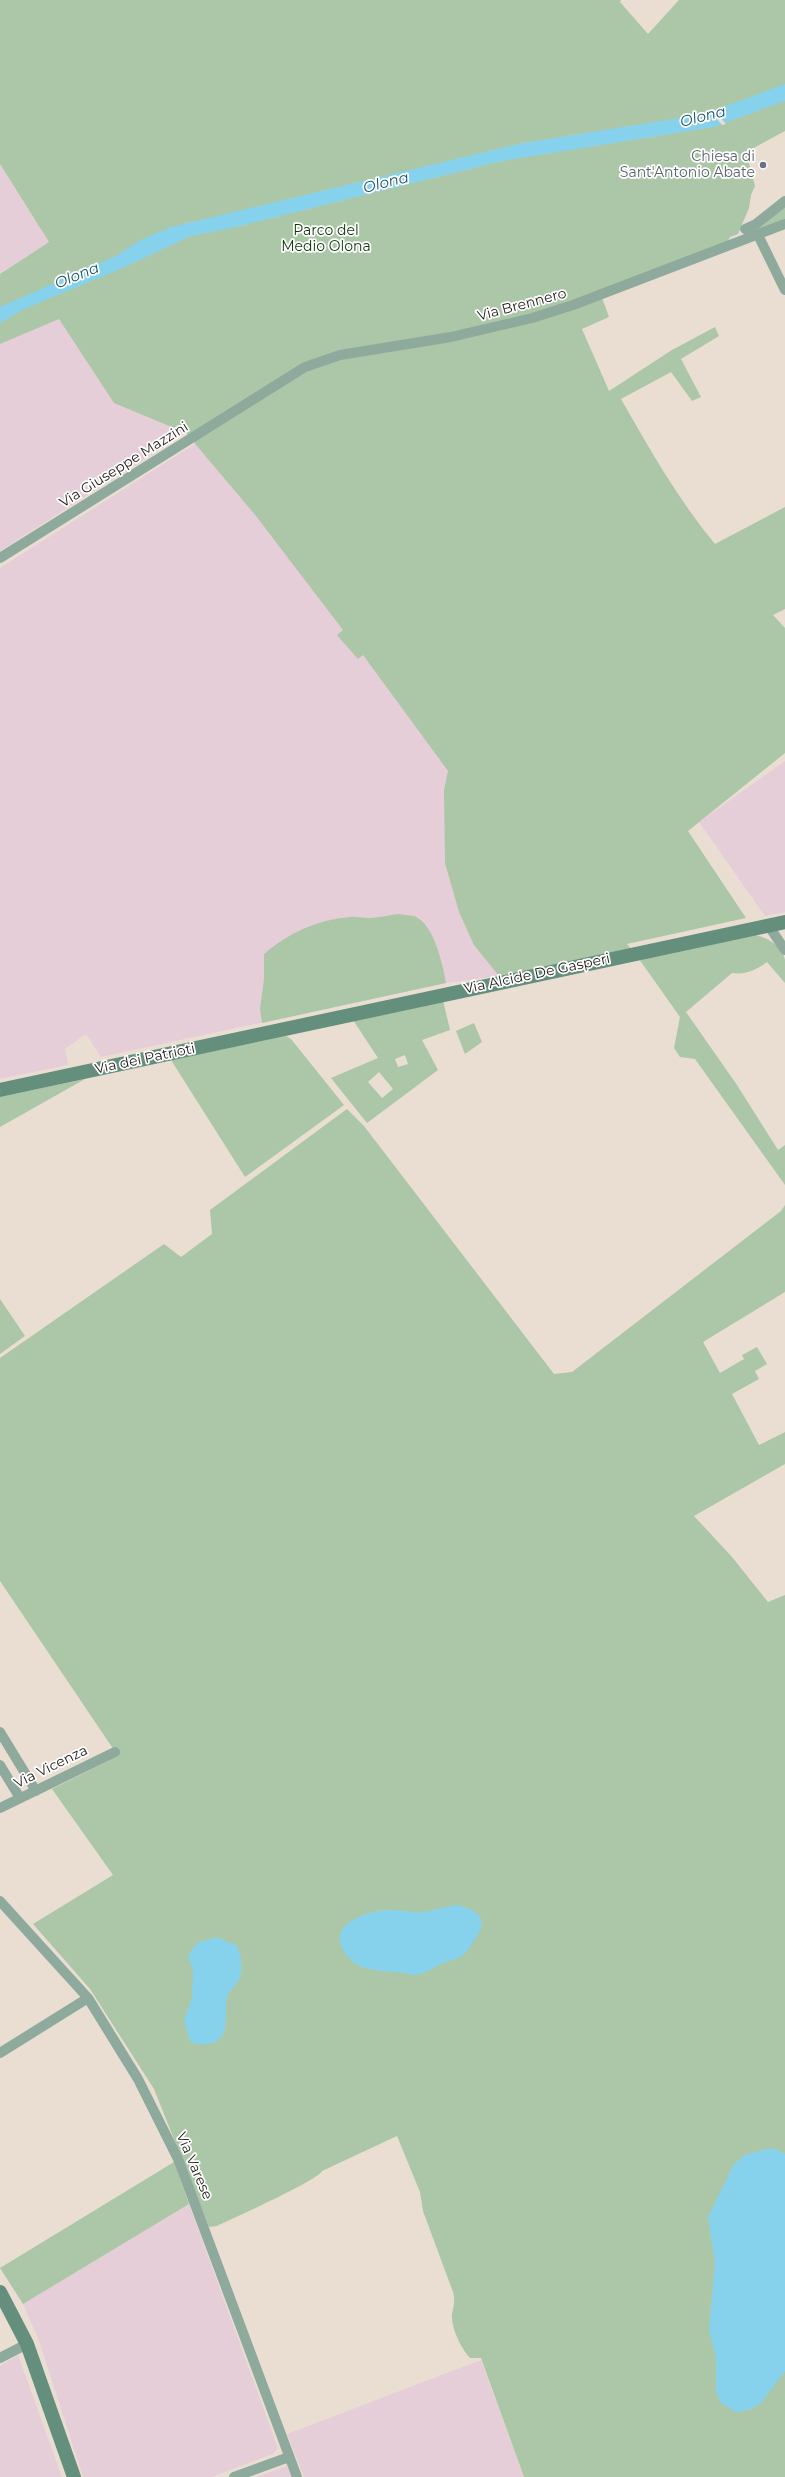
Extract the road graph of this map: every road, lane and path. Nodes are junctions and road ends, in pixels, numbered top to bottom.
1 (785, 201) edge
2 (785, 224) edge
3 (745, 229) dead end
4 (758, 235) junction
5 (785, 290) edge
6 (264, 395) joint
7 (0, 558) edge
8 (785, 922) edge
9 (768, 925) junction
10 (785, 950) edge
11 (290, 1027) joint
12 (0, 1090) edge
13 (0, 1732) edge
14 (115, 1752) dead end
15 (0, 1765) edge
16 (36, 1790) junction
17 (20, 1798) junction
18 (0, 1808) edge
19 (0, 1901) edge
20 (88, 1998) junction
21 (0, 2053) edge
22 (0, 2292) edge
23 (27, 2344) junction
24 (0, 2358) edge
25 (290, 2457) junction
26 (74, 2477) edge
27 (234, 2477) edge
28 (297, 2477) edge

1 - 3 street
2 - 4 street, Via Brennero
4 - 5 street
4 - 6 street, Via Brennero
6 - 7 street, Via Giuseppe Mazzini
8 - 9 street, Via Alcide De Gasperi
9 - 10 street
9 - 11 street, Via Alcide De Gasperi
11 - 12 street, Via dei Patrioti
13 - 16 street
14 - 16 street, Via Vicenza
15 - 17 street
16 - 17 street, Via Vicenza
17 - 18 street, Via Vicenza
19 - 20 street, Via Varese
20 - 21 street
20 - 25 street, Via Varese
22 - 23 street
23 - 24 street
23 - 26 street
25 - 27 street
25 - 28 street, Via Varese

